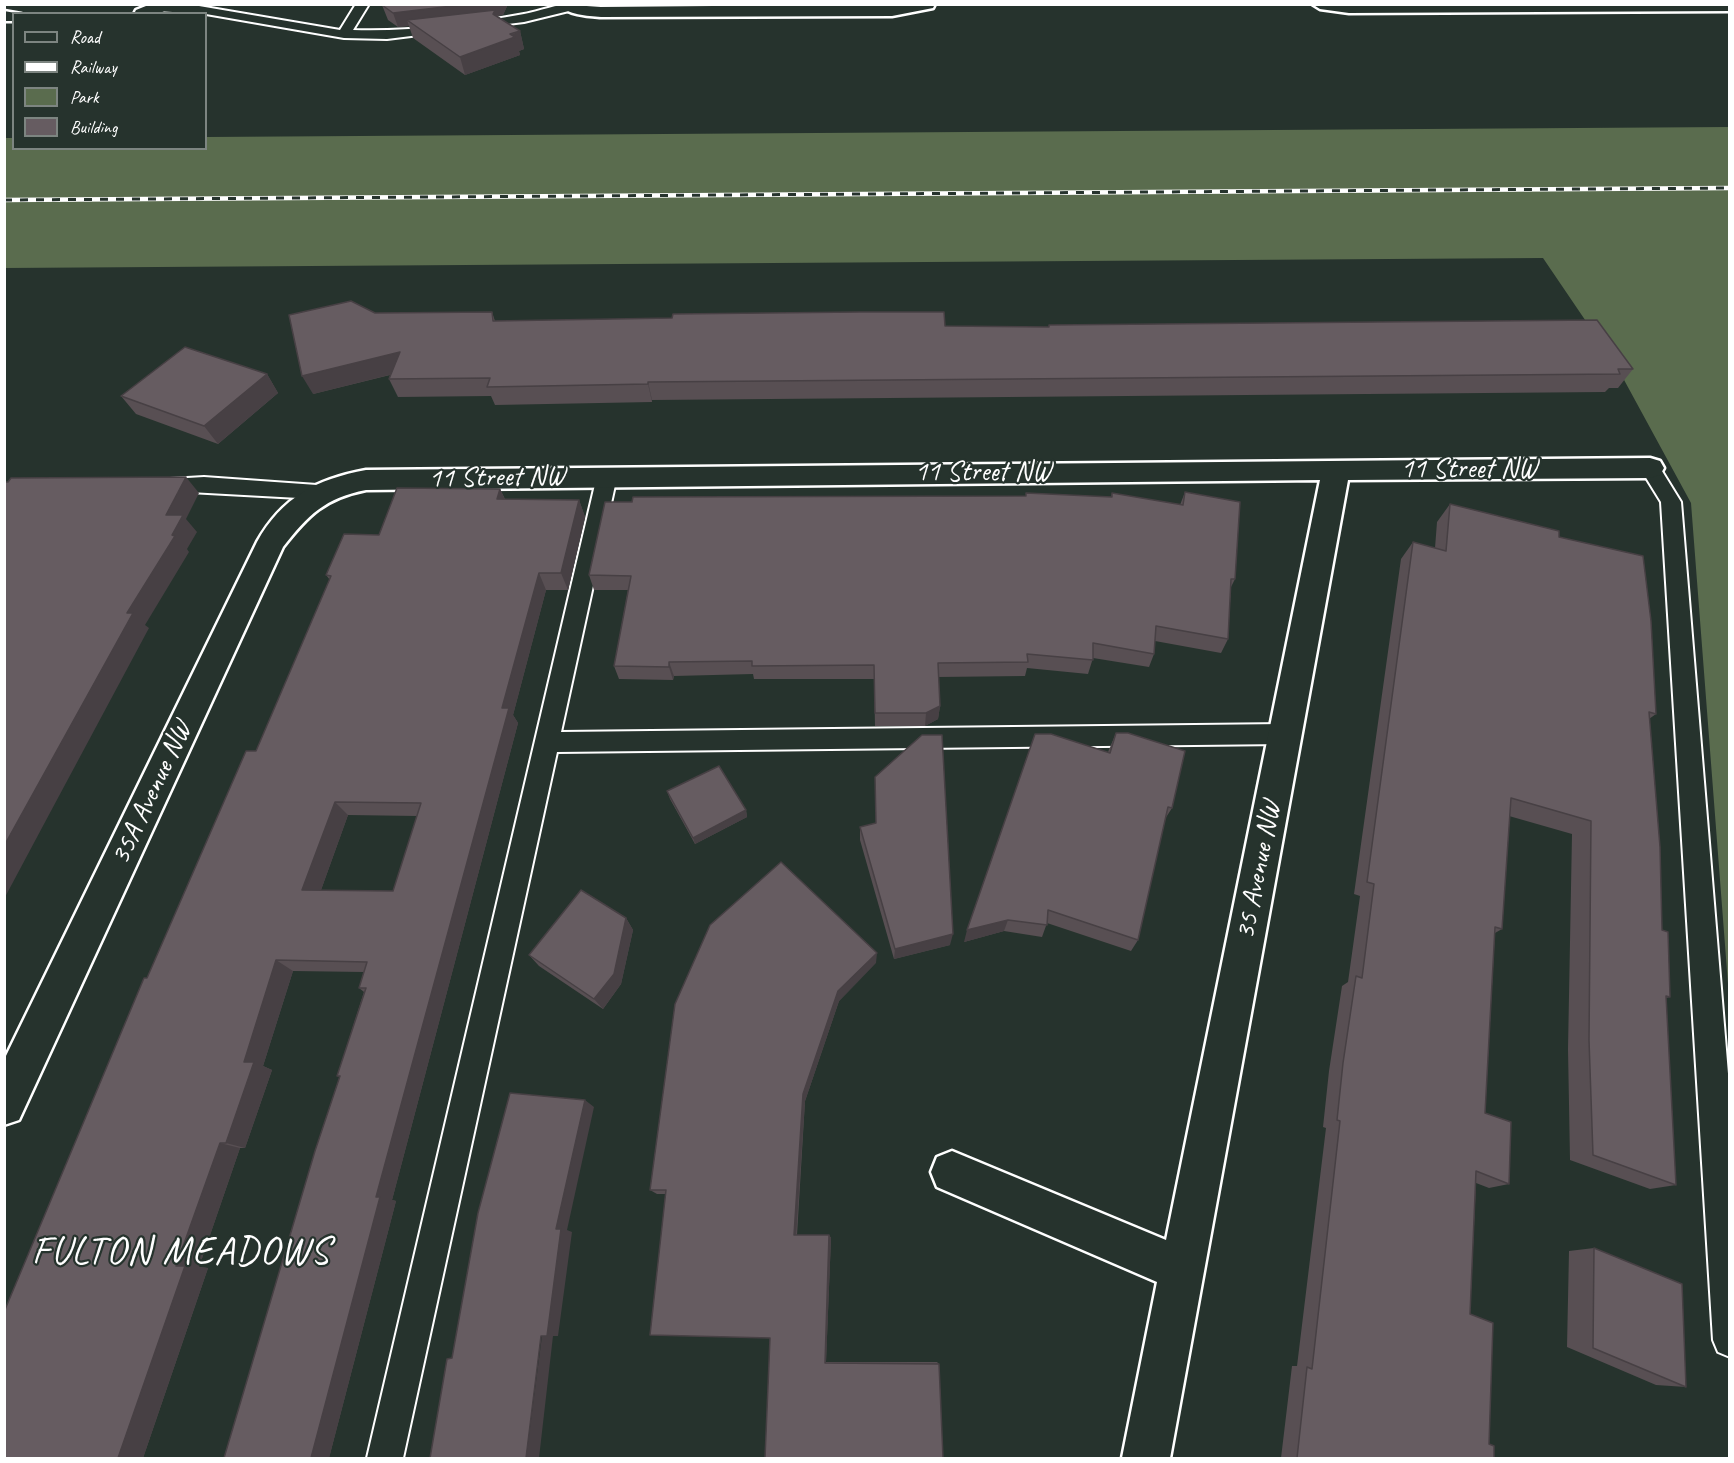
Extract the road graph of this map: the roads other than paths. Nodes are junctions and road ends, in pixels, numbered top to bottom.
1 (363, 4) edge
2 (927, 4) edge
3 (1320, 4) edge
4 (164, 6) edge
5 (568, 6) edge
6 (1730, 6) edge
7 (749, 8) edge
8 (148, 12) edge
9 (344, 34) junction
10 (1650, 468) joint
11 (1336, 471) junction
12 (607, 476) junction
13 (138, 486) edge
14 (317, 492) junction
15 (1285, 734) junction
16 (547, 742) junction
17 (4, 1105) edge
18 (952, 1172) dead end
19 (1183, 1270) junction
20 (1730, 1340) edge
21 (385, 1458) edge
22 (1146, 1458) edge

1 - 9 lane
2 - 7 street
3 - 6 street
4 - 8 street
4 - 9 lane
5 - 7 street
5 - 9 lane
10 - 11 street, 11 Street NW
10 - 20 lane
11 - 12 street, 11 Street NW
11 - 15 street, 35 Avenue NW
12 - 14 street, 11 Street NW
12 - 16 lane
13 - 14 lane
14 - 17 street, 35A Avenue NW
15 - 16 lane
15 - 19 street, 35 Avenue NW
16 - 21 lane
18 - 19 street
19 - 22 street, 35 Avenue NW

